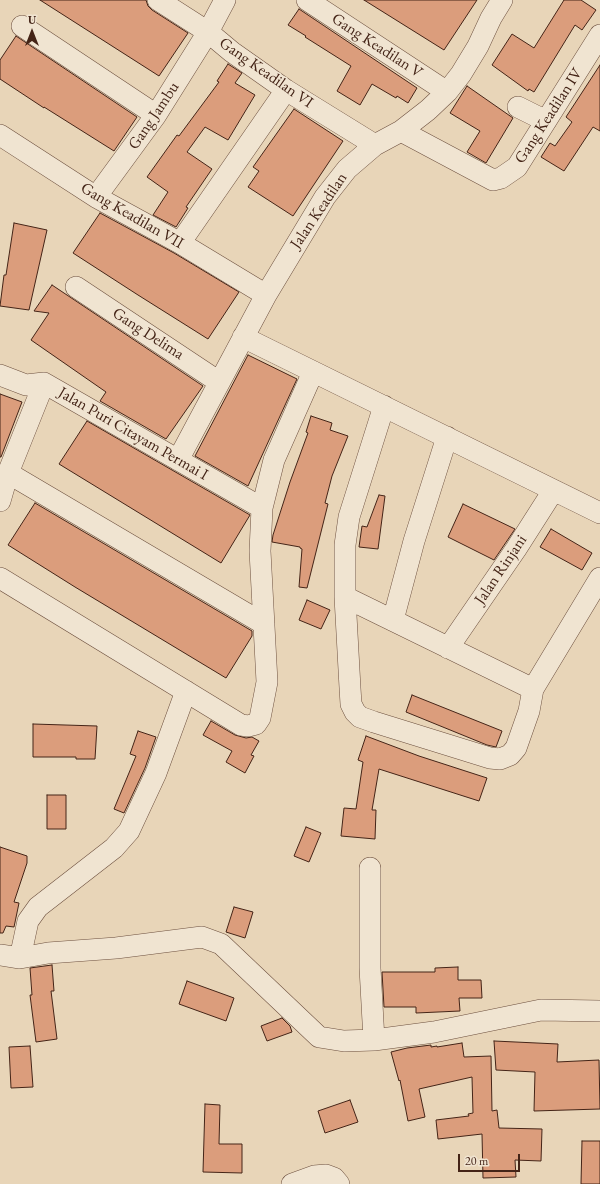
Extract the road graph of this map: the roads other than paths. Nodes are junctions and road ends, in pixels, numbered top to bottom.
1 (158, 0) edge
2 (225, 0) edge
3 (307, 0) edge
4 (495, 2) edge
5 (22, 26) dead end
6 (208, 32) junction
7 (600, 35) edge
8 (286, 90) junction
9 (447, 92) junction
10 (518, 107) dead end
11 (156, 115) junction
12 (546, 121) junction
13 (402, 131) junction
14 (0, 135) edge
15 (375, 145) junction
16 (96, 197) junction
17 (180, 243) junction
18 (76, 287) dead end
19 (266, 295) junction
20 (242, 337) junction
21 (313, 372) junction
22 (0, 375) edge
23 (219, 382) junction
24 (44, 383) junction
25 (384, 406) junction
26 (447, 437) junction
27 (178, 460) junction
28 (8, 473) junction
29 (553, 491) junction
30 (0, 501) edge
31 (262, 508) junction
32 (600, 513) edge
33 (0, 578) edge
34 (600, 578) edge
35 (345, 597) junction
36 (393, 620) junction
37 (264, 624) junction
38 (448, 648) junction
39 (533, 689) junction
40 (186, 691) junction
41 (370, 868) dead end
42 (10, 956) edge
43 (600, 1010) edge
44 (374, 1040) junction
45 (292, 1184) edge
46 (339, 1184) edge

1 - 6 street, Gang Keadilan VI
2 - 6 street, Gang Jambu
3 - 9 street, Gang Keadilan V
4 - 9 street, Jalan Keadilan
5 - 11 street
6 - 8 street, Gang Keadilan VI
6 - 11 street, Gang Jambu
7 - 12 street, Gang Keadilan IV
8 - 15 street, Gang Keadilan VI
8 - 17 street
9 - 13 street, Jalan Keadilan
10 - 12 street
11 - 16 street, Gang Jambu
12 - 13 street, Gang Keadilan IV
13 - 15 street, Jalan Keadilan
14 - 16 street, Gang Keadilan VII
15 - 19 street, Jalan Keadilan
16 - 17 street, Gang Keadilan VII
17 - 19 street, Gang Keadilan VII
18 - 23 street, Gang Delima
19 - 20 street, Jalan Keadilan
20 - 21 street
20 - 23 street, Jalan Keadilan
21 - 25 street
21 - 31 street
22 - 24 street, Jalan Puri Citayam Permai I
23 - 27 street, Jalan Keadilan
24 - 27 street, Jalan Puri Citayam Permai I
24 - 28 street
25 - 26 street
25 - 35 street
26 - 29 street
26 - 36 street
27 - 31 street, Jalan Puri Citayam Permai I
28 - 30 street
28 - 37 street
29 - 32 street
29 - 38 street, Jalan Rinjani
31 - 37 street
33 - 40 street
34 - 39 street
35 - 36 street
35 - 39 street
36 - 38 street
37 - 40 street
38 - 39 street
40 - 42 street
41 - 44 street
42 - 44 street
43 - 44 street
45 - 46 street

